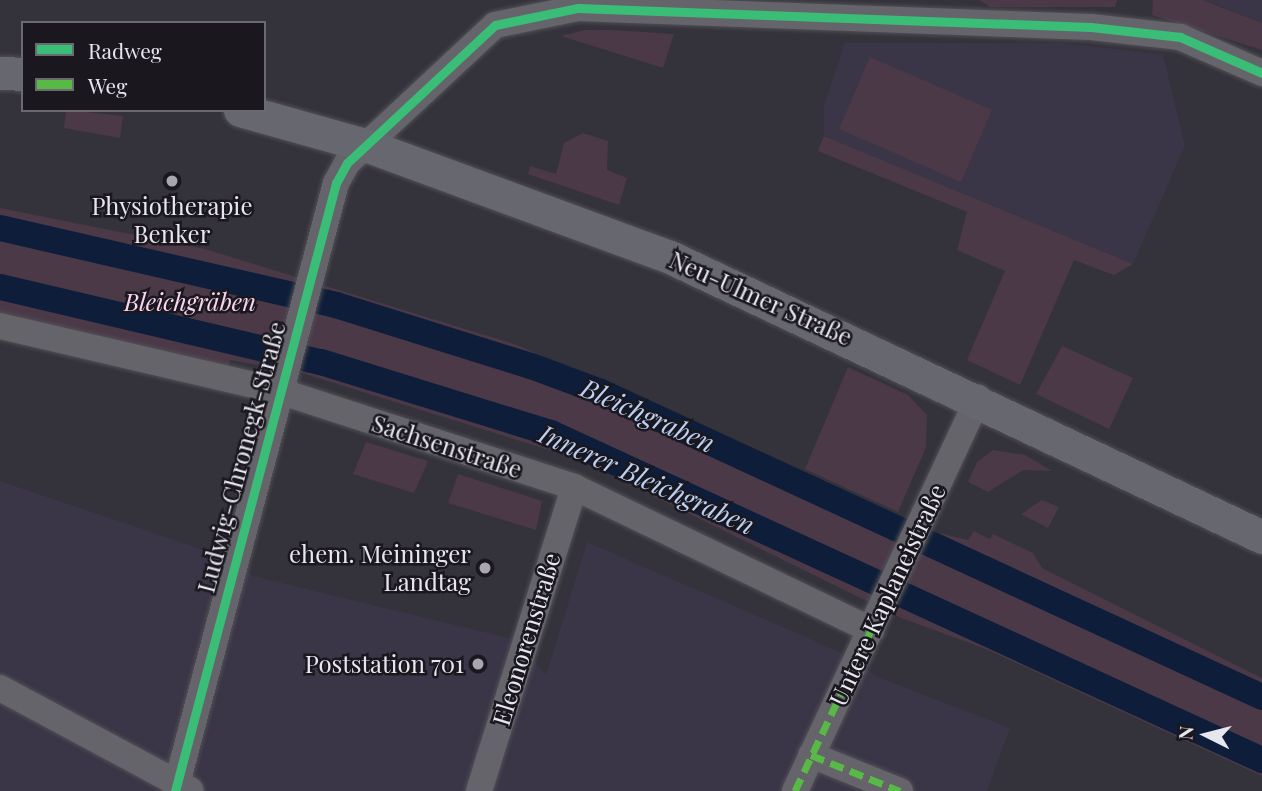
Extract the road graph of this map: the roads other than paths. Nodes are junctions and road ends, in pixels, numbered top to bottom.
1 (527, 6) edge
2 (0, 73) edge
3 (1262, 73) edge
4 (21, 74) edge
5 (247, 112) edge
6 (368, 146) junction
7 (0, 326) edge
8 (282, 381) junction
9 (978, 398) junction
10 (574, 487) junction
11 (1262, 537) edge
12 (875, 621) junction
13 (0, 688) edge
14 (811, 755) junction
15 (182, 788) edge
16 (480, 791) edge
17 (795, 791) edge
18 (900, 791) edge

1 - 3 street, Ludwig-Chronegk-Straße
1 - 6 street, Ludwig-Chronegk-Straße
2 - 4 main road
5 - 6 main road, Neu-Ulmer Straße
6 - 8 street, Ludwig-Chronegk-Straße
6 - 9 main road, Neu-Ulmer Straße
7 - 8 street, Sachsenstraße
8 - 10 street, Sachsenstraße
8 - 15 street, Ludwig-Chronegk-Straße
9 - 11 main road, Neu-Ulmer Straße
9 - 12 street, Untere Kaplaneistraße
10 - 12 street, Sachsenstraße
10 - 16 street, Eleonorenstraße
12 - 14 street, Untere Kaplaneistraße
13 - 15 street
14 - 17 street, Untere Kaplaneistraße
14 - 18 street

